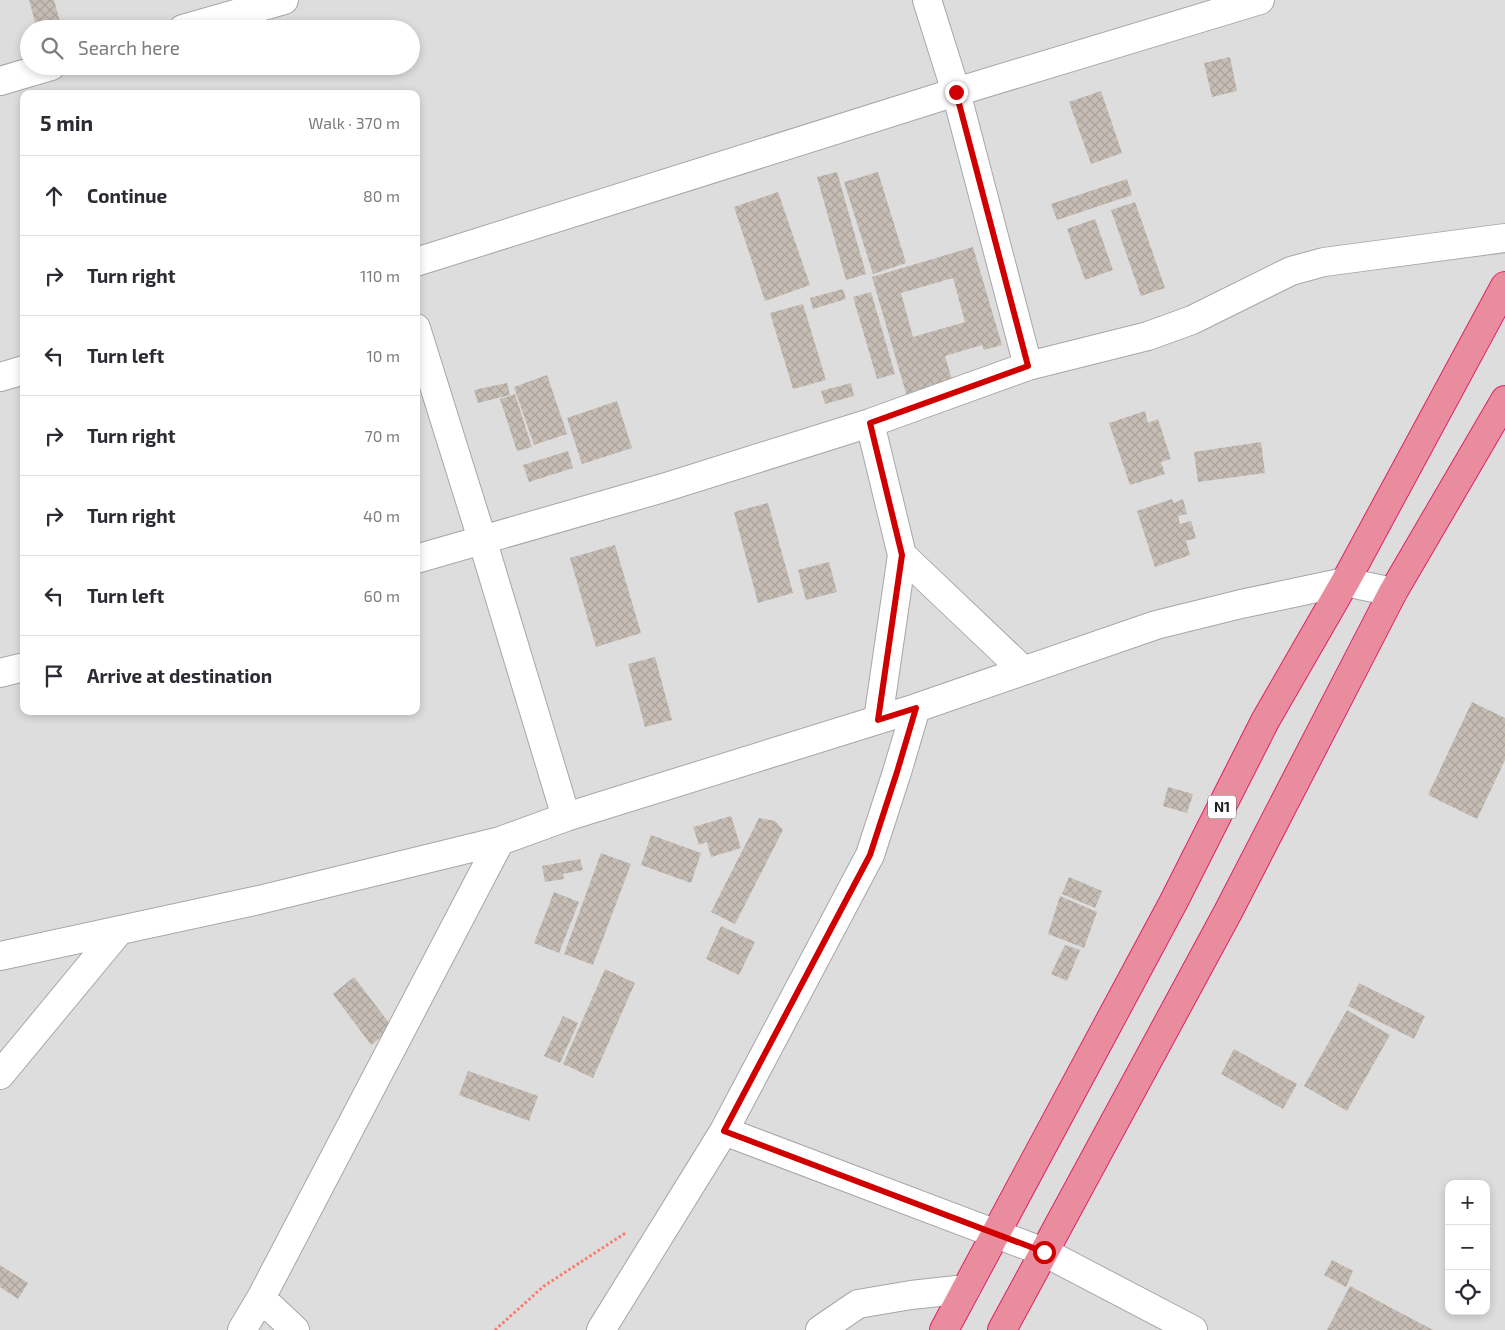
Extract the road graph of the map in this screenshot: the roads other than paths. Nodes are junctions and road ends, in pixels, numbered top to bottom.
1 (284, 0) edge
2 (927, 0) edge
3 (1260, 0) edge
4 (215, 20) edge
5 (20, 75) edge
6 (0, 81) edge
7 (956, 92) junction
8 (1505, 238) edge
9 (420, 261) edge
10 (1505, 286) edge
11 (420, 341) edge
12 (1028, 366) junction
13 (20, 371) edge
14 (0, 377) edge
15 (1505, 400) edge
16 (870, 423) junction
17 (1497, 426) edge
18 (482, 539) junction
19 (902, 555) junction
20 (420, 558) edge
21 (1345, 582) junction
22 (1393, 592) junction
23 (20, 668) edge
24 (1023, 670) junction
25 (0, 674) edge
26 (916, 708) junction
27 (878, 720) junction
28 (566, 817) junction
29 (500, 841) junction
30 (119, 931) junction
31 (0, 956) edge
32 (0, 1075) edge
33 (724, 1131) junction
34 (996, 1233) junction
35 (1044, 1252) junction
36 (966, 1289) junction
37 (262, 1298) junction
38 (242, 1330) edge
39 (295, 1330) edge
40 (601, 1330) edge
41 (820, 1330) edge
42 (944, 1330) edge
43 (1002, 1330) edge
44 (1193, 1330) edge

1 - 4 street
2 - 7 street
3 - 7 street
5 - 6 street
7 - 9 street
7 - 12 street
8 - 12 street
10 - 21 highway, N1
11 - 18 street
12 - 16 street
13 - 14 street
15 - 17 highway
16 - 18 street
16 - 19 street
17 - 22 highway
18 - 20 street
18 - 28 street
19 - 24 street
19 - 27 street
21 - 22 street
21 - 24 street
21 - 34 highway, N1
22 - 35 highway
23 - 25 street
24 - 26 street
26 - 27 street
26 - 33 street
27 - 28 street
28 - 29 street
29 - 30 street
29 - 37 street
30 - 31 street
30 - 32 street
33 - 34 street
33 - 40 street
34 - 35 street
34 - 36 highway, N1
35 - 43 highway
35 - 44 street
36 - 41 street
36 - 42 highway, N1
37 - 38 street
37 - 39 street

